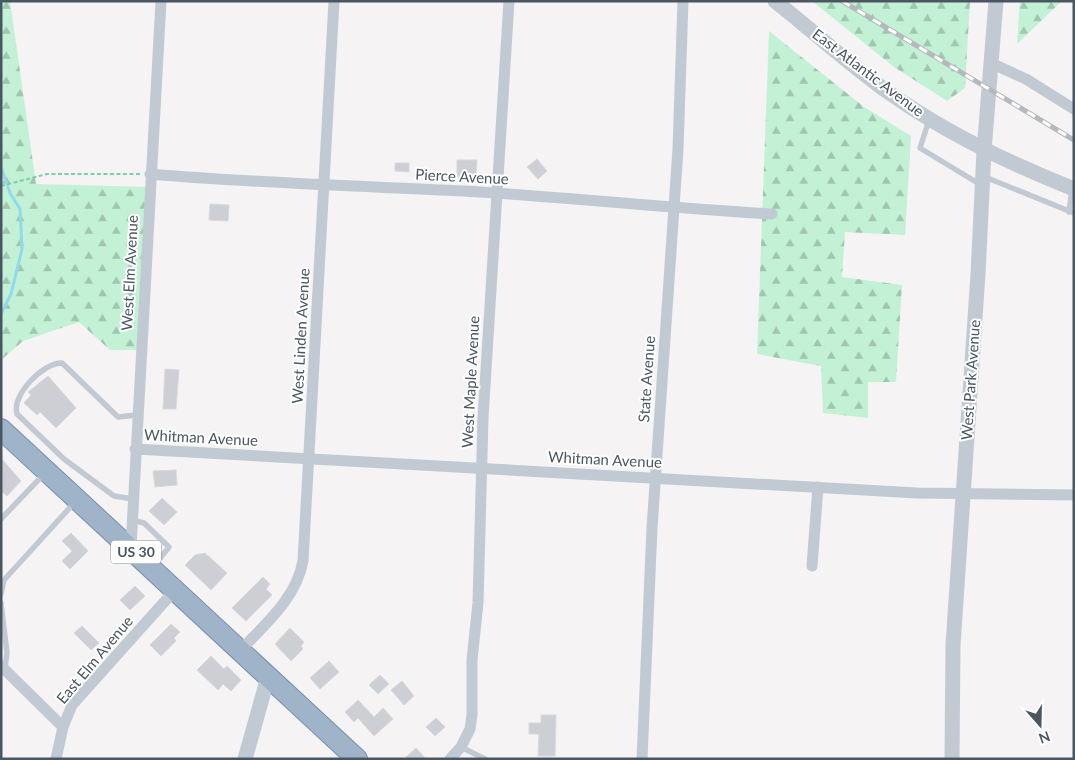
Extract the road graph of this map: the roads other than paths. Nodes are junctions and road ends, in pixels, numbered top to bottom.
1 (160, 1) edge
2 (334, 1) edge
3 (509, 1) edge
4 (683, 1) edge
5 (775, 1) edge
6 (996, 1) edge
7 (993, 64) junction
8 (1074, 109) edge
9 (929, 119) junction
10 (984, 151) junction
11 (150, 174) junction
12 (983, 181) junction
13 (323, 185) junction
14 (1073, 188) edge
15 (497, 194) junction
16 (674, 208) junction
17 (1071, 212) edge
18 (772, 214) dead end
19 (137, 415) junction
20 (1, 429) edge
21 (136, 449) junction
22 (310, 458) junction
23 (482, 468) junction
24 (47, 470) junction
25 (655, 478) junction
26 (818, 487) junction
27 (964, 494) junction
28 (1074, 495) edge
29 (78, 498) junction
30 (133, 499) junction
31 (1, 519) edge
32 (132, 520) junction
33 (131, 547) junction
34 (812, 566) dead end
35 (152, 568) junction
36 (175, 590) junction
37 (1, 594) edge
38 (1, 603) edge
39 (240, 651) junction
40 (3, 668) edge
41 (268, 677) junction
42 (63, 727) junction
43 (461, 747) junction
44 (56, 759) edge
45 (246, 759) edge
46 (357, 759) edge
47 (450, 759) edge
48 (485, 759) edge
49 (642, 759) edge
50 (952, 759) edge

1 - 11 street, West Elm Avenue
2 - 13 street, West Linden Avenue
3 - 15 street, West Maple Avenue
4 - 16 street, State Avenue
5 - 9 street, East Atlantic Avenue
6 - 7 street, West Park Avenue
7 - 8 street
7 - 10 street, West Park Avenue
9 - 10 street, East Atlantic Avenue
9 - 12 lane
10 - 12 street, West Park Avenue
10 - 14 street, East Atlantic Avenue
11 - 13 street, Pierce Avenue
11 - 19 street, West Elm Avenue
12 - 17 lane
12 - 27 street, West Park Avenue
13 - 15 street, Pierce Avenue
13 - 22 street, West Linden Avenue
14 - 17 lane
15 - 16 street, Pierce Avenue
15 - 23 street, West Maple Avenue
16 - 18 street, Pierce Avenue
16 - 25 street, State Avenue
19 - 21 street, West Elm Avenue
19 - 30 lane
20 - 24 highway, US 30
21 - 22 street, Whitman Avenue
21 - 30 street, West Elm Avenue
22 - 23 street, Whitman Avenue
22 - 39 street, West Linden Avenue
23 - 25 street, Whitman Avenue
23 - 43 street, West Maple Avenue
24 - 29 highway, US 30
24 - 31 lane
25 - 26 street, Whitman Avenue
25 - 49 street, State Avenue
26 - 27 street, Whitman Avenue
26 - 34 street
27 - 28 street, Whitman Avenue
27 - 50 street, West Park Avenue
29 - 33 highway, US 30
29 - 37 lane
30 - 32 street, West Elm Avenue
32 - 33 street, West Elm Avenue
32 - 35 lane
33 - 35 highway, US 30
35 - 36 highway, US 30
36 - 39 highway, US 30
36 - 42 street, East Elm Avenue
38 - 40 lane
39 - 41 highway, US 30
40 - 42 street
41 - 45 street
41 - 46 highway, US 30
42 - 44 street, East Elm Avenue
43 - 47 street, West Maple Avenue
43 - 48 lane

